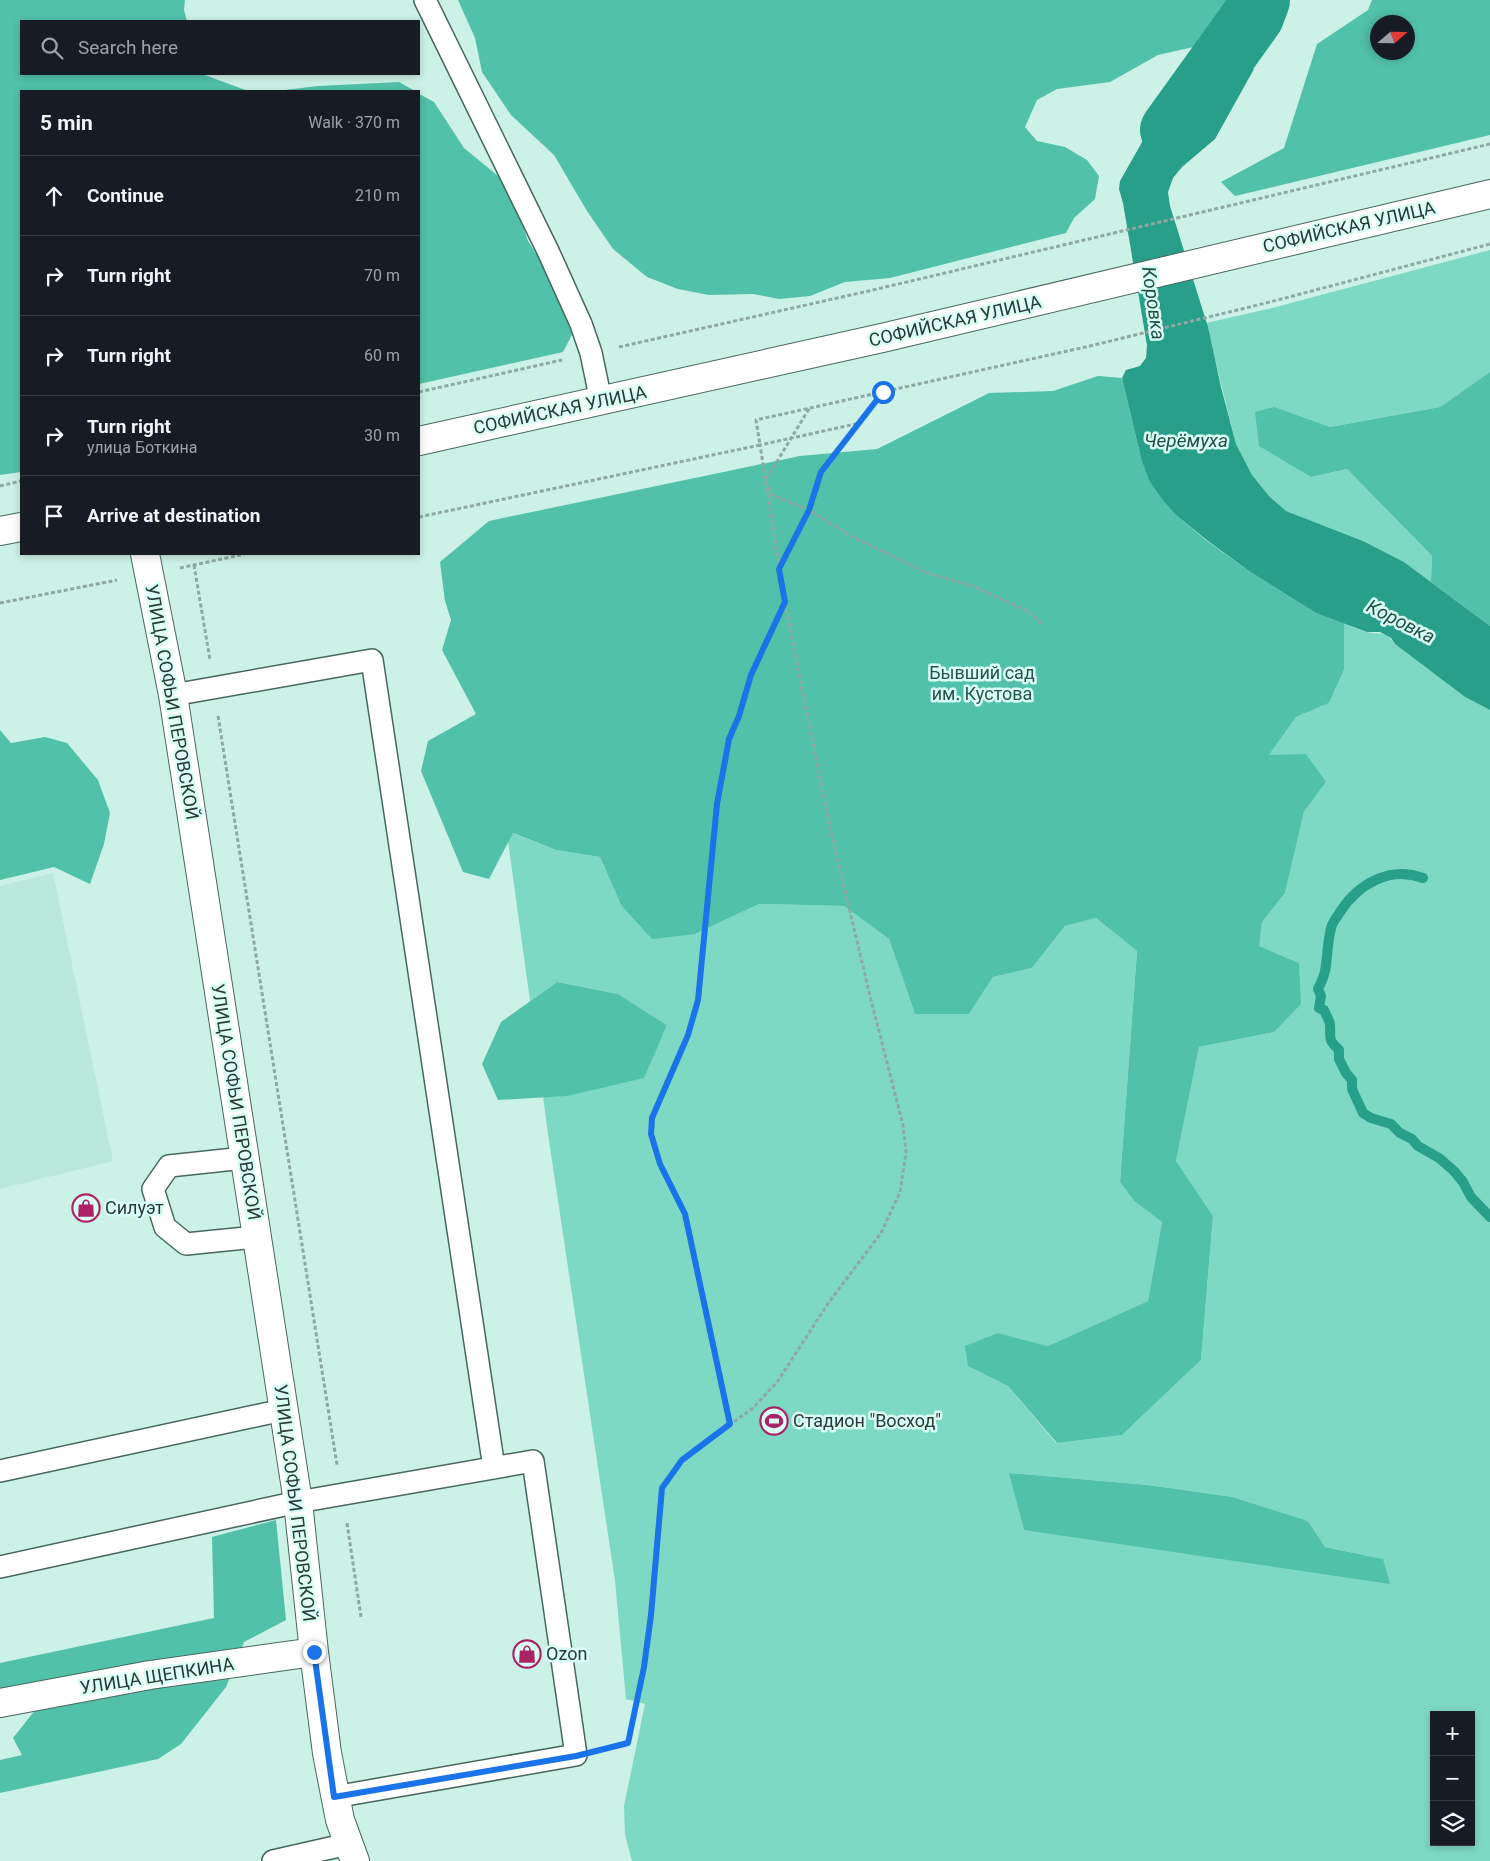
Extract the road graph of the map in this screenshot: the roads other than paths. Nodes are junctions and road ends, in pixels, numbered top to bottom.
1 (425, 0) edge
2 (1490, 194) edge
3 (601, 401) junction
4 (420, 441) edge
5 (20, 527) edge
6 (0, 531) edge
7 (145, 555) edge
8 (172, 695) junction
9 (244, 1158) junction
10 (256, 1237) junction
11 (283, 1410) junction
12 (494, 1468) junction
13 (0, 1471) edge
14 (298, 1502) junction
15 (0, 1567) edge
16 (314, 1652) junction
17 (0, 1703) edge
18 (334, 1797) junction
19 (351, 1852) edge
20 (273, 1861) edge

1 - 3 lane
2 - 3 street, СОФИЙСКАЯ УЛИЦА
3 - 4 street, СОФИЙСКАЯ УЛИЦА
5 - 6 street
7 - 8 street, УЛИЦА СОФЬИ ПЕРОВСКОЙ
8 - 9 street, УЛИЦА СОФЬИ ПЕРОВСКОЙ
8 - 12 lane
9 - 10 street, УЛИЦА СОФЬИ ПЕРОВСКОЙ
9 - 10 lane
10 - 11 street, УЛИЦА СОФЬИ ПЕРОВСКОЙ
11 - 13 lane
11 - 14 street, УЛИЦА СОФЬИ ПЕРОВСКОЙ
12 - 14 lane
12 - 18 lane
14 - 15 lane
14 - 16 street, УЛИЦА СОФЬИ ПЕРОВСКОЙ
16 - 17 street, УЛИЦА ЩЕПКИНА
16 - 18 street, УЛИЦА СОФЬИ ПЕРОВСКОЙ
18 - 19 street, УЛИЦА СОФЬИ ПЕРОВСКОЙ
19 - 20 lane

